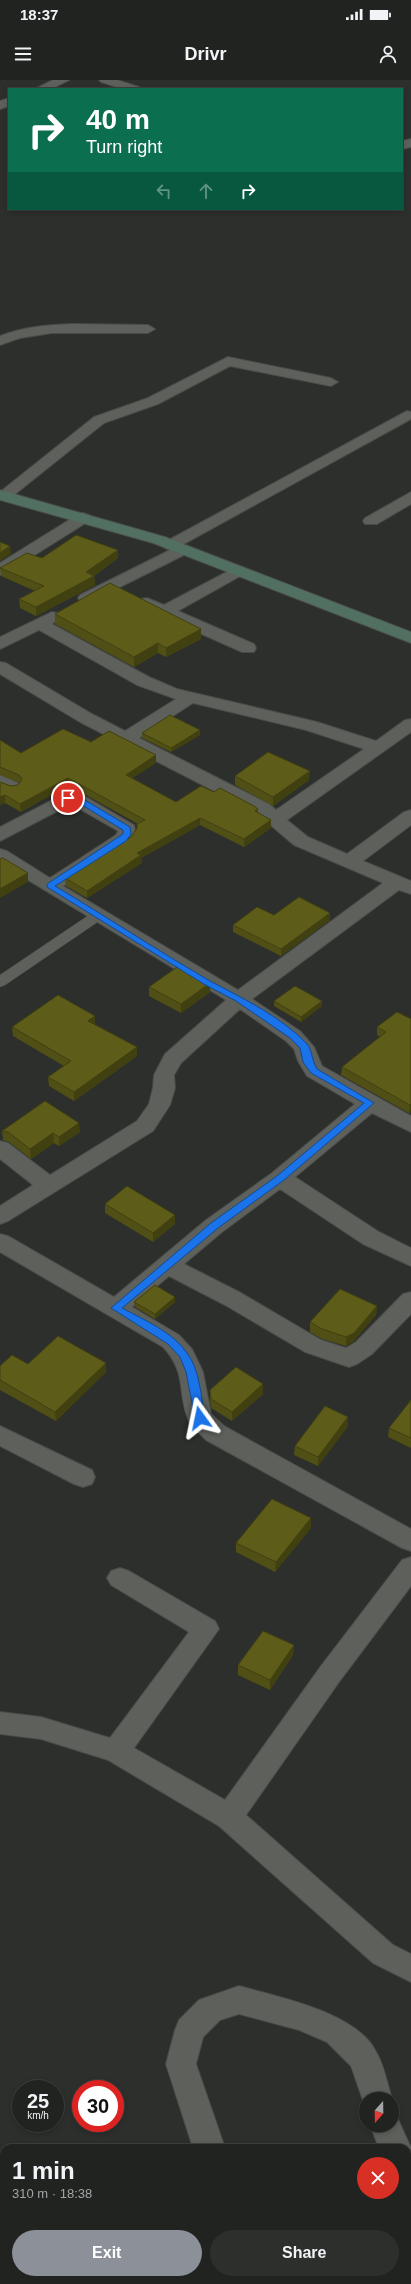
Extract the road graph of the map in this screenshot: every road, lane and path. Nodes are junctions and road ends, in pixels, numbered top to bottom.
1 (63, 80) edge
2 (106, 80) edge
3 (43, 88) edge
4 (132, 88) edge
5 (148, 329) dead end
6 (0, 341) edge
7 (331, 382) dead end
8 (407, 415) dead end
9 (2, 495) edge
10 (411, 497) edge
11 (83, 518) junction
12 (371, 521) dead end
13 (177, 548) junction
14 (0, 570) edge
15 (238, 571) junction
16 (128, 594) edge
17 (165, 611) junction
18 (40, 624) junction
19 (411, 638) edge
20 (0, 644) edge
21 (248, 648) dead end
22 (0, 667) edge
23 (190, 698) junction
24 (411, 724) edge
25 (126, 738) junction
26 (378, 747) junction
27 (411, 816) edge
28 (276, 818) junction
29 (0, 835) edge
30 (3, 860) edge
31 (350, 861) junction
32 (404, 885) edge
33 (50, 886) junction
34 (98, 916) junction
35 (0, 982) edge
36 (239, 999) junction
37 (370, 1103) junction
38 (411, 1126) edge
39 (0, 1148) edge
40 (280, 1178) junction
41 (49, 1186) junction
42 (0, 1216) edge
43 (0, 1242) edge
44 (411, 1258) edge
45 (167, 1265) junction
46 (411, 1300) edge
47 (116, 1308) junction
48 (0, 1435) edge
49 (83, 1477) dead end
50 (411, 1541) edge
51 (411, 1567) edge
52 (120, 1578) dead end
53 (0, 1723) edge
54 (116, 1751) junction
55 (229, 1817) junction
56 (410, 1966) edge
57 (374, 2092) edge
58 (388, 2132) edge
59 (208, 2144) edge
60 (393, 2144) edge

1 - 3 street
2 - 4 street
5 - 6 street
7 - 9 street
8 - 13 street
9 - 11 street
10 - 12 street
11 - 13 street
11 - 14 street
13 - 15 street
13 - 18 street
15 - 17 street
15 - 19 street
16 - 17 street
17 - 21 street
18 - 20 street
18 - 23 street
22 - 25 street
23 - 25 street
23 - 26 street
24 - 26 street
25 - 28 street
26 - 28 street
27 - 31 street
28 - 31 street
29 - 33 street
30 - 33 street
31 - 32 street
32 - 36 street
33 - 34 street
34 - 35 lane
34 - 36 street
36 - 37 street
36 - 41 street
37 - 38 street
37 - 40 street
39 - 41 street
40 - 44 street
40 - 45 street
41 - 42 street
43 - 47 street
45 - 46 street
45 - 47 street
47 - 50 street
48 - 49 street
51 - 55 street
52 - 54 street
53 - 54 street
54 - 55 street
55 - 56 street
57 - 59 street
58 - 60 street

